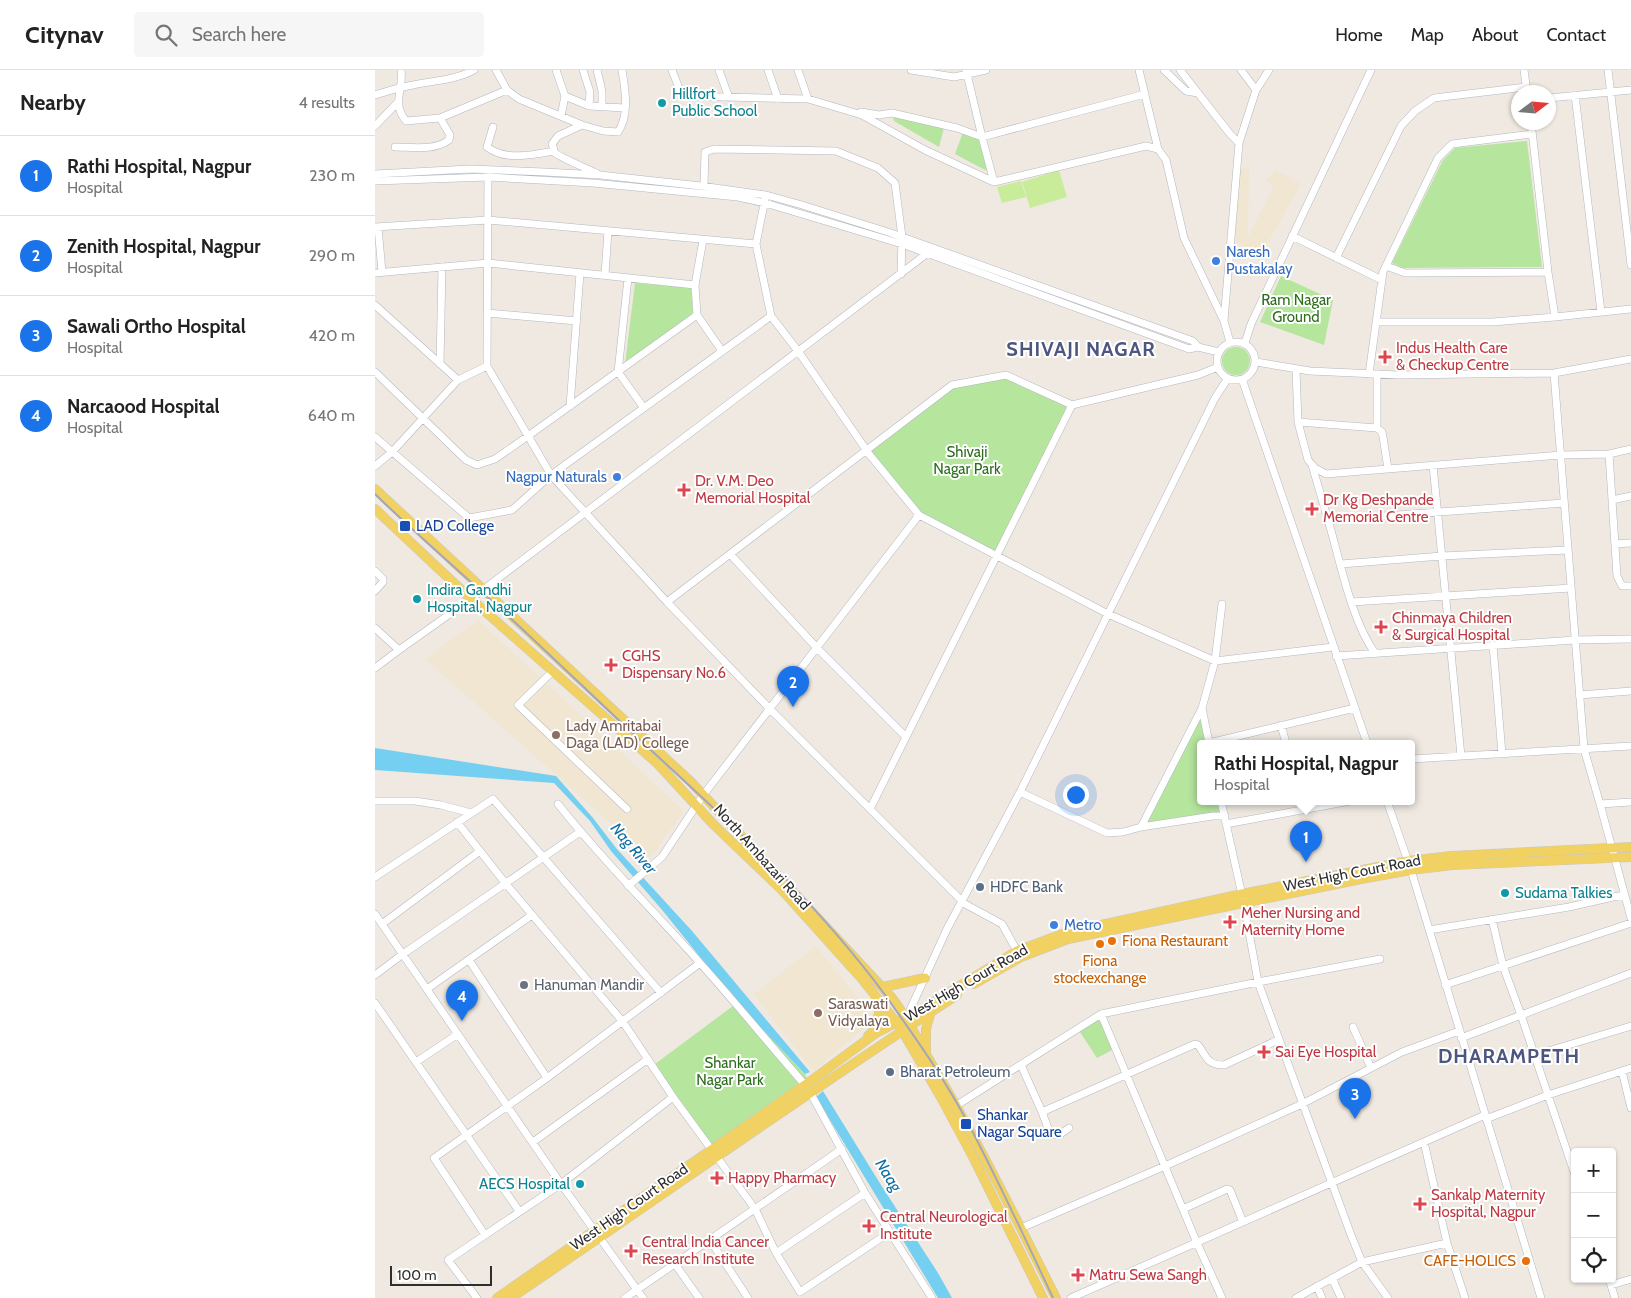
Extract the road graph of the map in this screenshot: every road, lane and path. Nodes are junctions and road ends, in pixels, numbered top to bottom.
1 (401, 70) edge
2 (474, 70) edge
3 (496, 70) edge
4 (556, 70) edge
5 (583, 70) edge
6 (597, 70) edge
7 (622, 70) edge
8 (672, 70) edge
9 (719, 70) edge
10 (768, 70) edge
11 (798, 70) edge
12 (911, 70) edge
13 (986, 70) edge
14 (1139, 70) edge
15 (1164, 70) edge
16 (1181, 70) edge
17 (1241, 70) edge
18 (1269, 70) edge
19 (1371, 70) edge
20 (1524, 70) edge
21 (1608, 70) edge
22 (977, 71) edge
23 (967, 72) edge
24 (1526, 85) edge
25 (400, 87) junction
26 (507, 90) junction
27 (1256, 90) junction
28 (1631, 90) edge
29 (1511, 91) edge
30 (1610, 92) junction
31 (1198, 93) junction
32 (1145, 94) junction
33 (375, 95) edge
34 (1575, 95) junction
35 (565, 96) junction
36 (1556, 97) edge
37 (729, 98) junction
38 (778, 99) junction
39 (809, 99) junction
40 (398, 102) junction
41 (589, 106) junction
42 (602, 106) junction
43 (625, 108) junction
44 (846, 110) junction
45 (561, 116) junction
46 (440, 118) junction
47 (582, 125) junction
48 (375, 126) edge
49 (493, 127) dead end
50 (1532, 130) edge
51 (1532, 134) junction
52 (982, 137) junction
53 (1239, 143) junction
54 (395, 147) dead end
55 (1158, 149) junction
56 (554, 151) junction
57 (488, 173) junction
58 (375, 174) edge
59 (600, 175) junction
60 (375, 181) edge
61 (994, 182) junction
62 (704, 186) junction
63 (765, 199) junction
64 (488, 220) junction
65 (376, 227) edge
66 (608, 231) junction
67 (1292, 236) junction
68 (703, 240) junction
69 (902, 241) junction
70 (756, 244) junction
71 (930, 251) junction
72 (1336, 258) junction
73 (488, 263) junction
74 (1631, 265) edge
75 (1386, 266) junction
76 (442, 267) junction
77 (1548, 272) junction
78 (379, 273) edge
79 (581, 273) junction
80 (901, 274) junction
81 (605, 275) junction
82 (628, 278) junction
83 (1382, 280) junction
84 (695, 285) junction
85 (375, 305) edge
86 (1631, 309) edge
87 (1601, 312) junction
88 (487, 313) junction
89 (697, 315) junction
90 (771, 316) junction
91 (1555, 317) junction
92 (577, 321) junction
93 (1224, 321) junction
94 (1376, 322) junction
95 (1230, 342) junction
96 (1245, 343) junction
97 (798, 351) junction
98 (722, 352) junction
99 (1219, 352) junction
100 (1631, 359) edge
101 (1256, 362) junction
102 (439, 364) junction
103 (487, 366) junction
104 (1218, 367) junction
105 (1296, 369) junction
106 (375, 372) edge
107 (618, 372) junction
108 (1554, 373) junction
109 (1369, 374) junction
110 (1377, 374) junction
111 (1227, 378) junction
112 (1242, 379) junction
113 (458, 380) junction
114 (1072, 405) junction
115 (570, 406) junction
116 (644, 408) junction
117 (423, 418) junction
118 (1298, 422) junction
119 (1377, 428) junction
120 (375, 436) edge
121 (528, 436) junction
122 (1631, 449) edge
123 (866, 450) junction
124 (392, 452) junction
125 (1609, 454) junction
126 (1561, 455) junction
127 (1312, 464) junction
128 (1433, 465) junction
129 (375, 466) edge
130 (1388, 468) junction
131 (551, 474) junction
132 (375, 489) edge
133 (1631, 496) edge
134 (1612, 500) junction
135 (1565, 503) junction
136 (375, 509) edge
137 (585, 512) junction
138 (1437, 512) junction
139 (919, 514) junction
140 (1328, 520) junction
141 (1631, 543) edge
142 (1615, 544) junction
143 (1568, 550) junction
144 (730, 554) junction
145 (997, 555) junction
146 (1442, 556) junction
147 (1341, 564) junction
148 (375, 571) edge
149 (1631, 586) edge
150 (1571, 588) junction
151 (483, 590) junction
152 (375, 591) edge
153 (1446, 596) junction
154 (471, 599) junction
155 (667, 602) junction
156 (1352, 602) junction
157 (1222, 604) dead end
158 (1107, 613) junction
159 (375, 628) edge
160 (1631, 639) edge
161 (1575, 640) junction
162 (1493, 645) junction
163 (1333, 647) junction
164 (817, 648) junction
165 (1451, 648) junction
166 (399, 650) junction
167 (1375, 653) junction
168 (1337, 656) junction
169 (1215, 661) junction
170 (375, 668) edge
171 (553, 671) junction
172 (1631, 691) edge
173 (1579, 695) junction
174 (1202, 708) junction
175 (1355, 708) junction
176 (770, 709) junction
177 (1281, 726) junction
178 (906, 737) junction
179 (1208, 740) edge
180 (1222, 740) edge
181 (1285, 740) edge
182 (1366, 740) edge
183 (1631, 746) edge
184 (1583, 749) junction
185 (1502, 754) junction
186 (1461, 756) junction
187 (1415, 759) edge
188 (1020, 792) junction
189 (704, 794) junction
190 (375, 802) edge
191 (1631, 802) edge
192 (558, 804) dead end
193 (1600, 804) junction
194 (1222, 805) edge
195 (1303, 805) edge
196 (1327, 805) edge
197 (1388, 805) edge
198 (697, 807) junction
199 (627, 809) dead end
200 (870, 809) junction
201 (1304, 809) junction
202 (471, 813) junction
203 (1226, 820) junction
204 (457, 822) junction
205 (1141, 827) junction
206 (580, 832) junction
207 (1631, 847) edge
208 (1613, 848) junction
209 (480, 851) junction
210 (544, 857) junction
211 (1631, 857) edge
212 (1615, 859) junction
213 (1410, 866) junction
214 (375, 877) edge
215 (505, 884) junction
216 (629, 886) junction
217 (1242, 894) junction
218 (1625, 895) junction
219 (963, 901) junction
220 (1244, 904) junction
221 (375, 914) edge
222 (532, 915) junction
223 (1631, 918) edge
224 (1492, 919) junction
225 (1631, 923) edge
226 (382, 924) junction
227 (1429, 930) junction
228 (1017, 951) junction
229 (403, 954) junction
230 (1380, 959) dead end
231 (469, 960) junction
232 (700, 963) junction
233 (1503, 966) junction
234 (1631, 973) edge
235 (375, 975) edge
236 (925, 978) junction
237 (1258, 982) junction
238 (1445, 985) junction
239 (883, 987) junction
240 (427, 989) junction
241 (661, 992) junction
242 (375, 1002) edge
243 (882, 1003) junction
244 (931, 1011) junction
245 (1101, 1014) junction
246 (1521, 1015) junction
247 (911, 1020) junction
248 (623, 1022) junction
249 (899, 1026) junction
250 (1631, 1026) edge
251 (1353, 1027) dead end
252 (458, 1034) junction
253 (1460, 1034) junction
254 (1278, 1040) junction
255 (861, 1043) junction
256 (927, 1054) junction
257 (1535, 1055) junction
258 (648, 1059) junction
259 (416, 1062) junction
260 (1021, 1065) junction
261 (1371, 1068) junction
262 (1631, 1068) edge
263 (1622, 1071) junction
264 (1127, 1076) junction
265 (547, 1078) junction
266 (807, 1089) junction
267 (1548, 1095) junction
268 (673, 1097) junction
269 (1302, 1104) junction
270 (507, 1105) junction
271 (957, 1105) junction
272 (1631, 1108) edge
273 (1042, 1112) junction
274 (1486, 1117) junction
275 (1069, 1128) dead end
276 (466, 1134) junction
277 (533, 1142) junction
278 (1424, 1142) junction
279 (842, 1149) junction
280 (714, 1153) junction
281 (1571, 1163) edge
282 (1165, 1166) junction
283 (1332, 1182) junction
284 (561, 1184) junction
285 (865, 1193) junction
286 (755, 1209) junction
287 (1183, 1209) junction
288 (519, 1211) junction
289 (1243, 1222) junction
290 (1021, 1228) junction
291 (890, 1232) junction
292 (598, 1234) junction
293 (485, 1235) junction
294 (710, 1240) junction
295 (1197, 1243) junction
296 (1447, 1243) junction
297 (775, 1253) junction
298 (1362, 1262) junction
299 (675, 1264) junction
300 (1332, 1278) junction
301 (1631, 1279) edge
302 (1616, 1281) edge
303 (1610, 1283) edge
304 (1317, 1286) junction
305 (637, 1290) junction
306 (477, 1298) edge
307 (497, 1298) edge
308 (511, 1298) edge
309 (625, 1298) edge
310 (643, 1298) edge
311 (699, 1298) edge
312 (748, 1298) edge
313 (932, 1298) edge
314 (1043, 1298) edge
315 (1056, 1298) edge
316 (1071, 1298) edge
317 (1222, 1298) edge
318 (1296, 1298) edge
319 (1322, 1298) edge
320 (1341, 1298) edge
321 (1387, 1298) edge
322 (1465, 1298) edge
323 (1541, 1298) edge
324 (1615, 1298) edge

1 - 25 street
2 - 25 street
3 - 26 street
4 - 35 street
5 - 41 street
6 - 42 street
7 - 43 street
8 - 37 street
9 - 37 street
10 - 38 street
11 - 39 street
12 - 23 street
13 - 22 street
14 - 32 street
15 - 31 street
16 - 31 street
17 - 27 street
18 - 27 street
19 - 67 street
20 - 24 street
21 - 30 street
22 - 23 street
23 - 52 street
25 - 33 street
25 - 40 street
26 - 45 street
26 - 46 street
27 - 53 street
28 - 30 street
29 - 72 street
30 - 34 street
30 - 74 street
31 - 53 street
32 - 52 street
32 - 55 street
34 - 36 street
34 - 87 street
35 - 41 street
35 - 45 street
37 - 38 street
38 - 39 street
39 - 44 street
40 - 46 street
40 - 48 street
41 - 42 street
42 - 43 street
43 - 47 street
44 - 52 street
44 - 61 street
45 - 47 street
46 - 54 street
47 - 56 street
49 - 56 street
50 - 51 street
51 - 75 street
51 - 77 street
52 - 61 street
53 - 93 street
55 - 61 street
55 - 93 street
56 - 59 street
57 - 58 street
57 - 59 street
57 - 60 street
57 - 63 street
57 - 64 street
59 - 62 street
62 - 63 street
62 - 69 street
63 - 69 street
63 - 70 street
64 - 65 street
64 - 66 street
64 - 73 street
65 - 78 street
66 - 68 street
66 - 81 street
67 - 72 street
67 - 96 street
68 - 70 street
68 - 84 street
69 - 71 street
69 - 80 street
70 - 90 street
71 - 80 street
71 - 99 street
72 - 83 street
73 - 76 street
73 - 79 street
73 - 88 street
75 - 77 street
75 - 83 street
76 - 78 street
76 - 102 street
77 - 91 street
79 - 81 street
79 - 92 street
80 - 97 street
81 - 82 street
82 - 84 street
82 - 107 street
83 - 94 street
84 - 89 street
85 - 102 street
86 - 87 street
87 - 91 street
88 - 92 street
88 - 103 street
89 - 98 street
89 - 107 street
90 - 97 street
90 - 98 street
91 - 94 street
92 - 115 street
93 - 95 street
94 - 109 street
95 - 96 street
95 - 99 street
96 - 101 street
97 - 123 street
97 - 137 street
98 - 116 street
99 - 104 street
100 - 108 street
101 - 105 street
101 - 112 street
102 - 113 street
103 - 113 street
103 - 121 street
104 - 111 street
104 - 114 street
105 - 109 street
105 - 118 street
106 - 117 street
107 - 115 street
107 - 116 street
108 - 110 street
108 - 126 street
109 - 110 street
110 - 119 street
111 - 112 street
111 - 158 street
112 - 163 street
113 - 117 street
114 - 123 street
114 - 145 street
115 - 121 street
116 - 131 street
117 - 121 street
117 - 124 street
118 - 119 street
118 - 127 street
119 - 130 street
120 - 124 street
121 - 131 street
122 - 125 street
123 - 139 street
123 - 144 street
124 - 129 street
124 - 131 street
125 - 126 street
125 - 134 street
126 - 128 street
126 - 135 street
127 - 130 street
127 - 140 street
128 - 130 street
128 - 138 street
131 - 137 street
132 - 151 main road, North Ambazari Road
133 - 134 street
134 - 142 street
135 - 138 street
135 - 143 street
136 - 154 main road, North Ambazari Road
137 - 151 street
137 - 155 street
138 - 140 street
138 - 146 street
139 - 145 street
139 - 164 street
140 - 147 street
141 - 142 street
142 - 149 street
143 - 146 street
143 - 150 street
144 - 155 street
144 - 164 street
145 - 158 street
145 - 178 street
146 - 147 street
146 - 153 street
147 - 156 street
148 - 152 street
150 - 153 street
150 - 161 street
151 - 154 street
151 - 189 main road, North Ambazari Road
153 - 156 street
153 - 165 street
154 - 166 street
154 - 171 main road, North Ambazari Road
155 - 176 street
156 - 167 street
157 - 169 street
158 - 169 street
158 - 188 street
159 - 166 street
160 - 161 street
161 - 162 street
161 - 173 street
162 - 165 street
162 - 185 street
163 - 168 street
163 - 169 street
164 - 176 street
164 - 178 street
165 - 167 street
165 - 186 street
166 - 170 street
167 - 168 street
168 - 175 street
169 - 174 street
171 - 198 main road, North Ambazari Road
171 - 199 street
172 - 173 street
173 - 184 street
174 - 179 street
174 - 205 street
175 - 177 street
175 - 182 street
176 - 189 street
176 - 200 street
177 - 180 street
177 - 181 street
178 - 200 street
183 - 184 street
184 - 185 street
184 - 193 street
185 - 186 street
186 - 187 street
188 - 205 street
188 - 219 street
189 - 198 street
189 - 239 main road, North Ambazari Road
190 - 202 street
191 - 193 street
192 - 206 street
193 - 208 street
194 - 203 street
195 - 201 street
196 - 201 street
197 - 213 street
198 - 216 street
198 - 243 main road, North Ambazari Road
200 - 219 street
201 - 203 street
202 - 204 street
202 - 210 street
203 - 205 street
203 - 217 street
204 - 209 street
204 - 214 street
206 - 210 street
206 - 216 street
207 - 208 main road, West High Court Road
208 - 212 street
208 - 213 main road, West High Court Road
209 - 215 street
209 - 226 street
210 - 215 street
210 - 241 street
211 - 212 main road, West High Court Road
212 - 213 main road, West High Court Road
212 - 218 street
213 - 217 main road, West High Court Road
213 - 220 main road, West High Court Road
213 - 227 street
215 - 222 street
215 - 229 street
216 - 232 street
217 - 220 street
217 - 228 main road, West High Court Road
218 - 223 street
218 - 224 street
219 - 228 street
219 - 236 street
220 - 237 street
220 - 244 main road, West High Court Road
221 - 226 street
222 - 231 street
222 - 248 street
224 - 227 street
224 - 233 street
225 - 233 street
226 - 229 street
227 - 238 street
228 - 247 main road, West High Court Road
229 - 235 street
229 - 240 street
230 - 237 street
231 - 240 street
231 - 265 street
232 - 241 street
232 - 266 street
233 - 238 street
233 - 246 street
234 - 246 street
236 - 239 main road
236 - 247 street
237 - 245 street
237 - 254 street
238 - 253 street
239 - 247 main road, North Ambazari Road
240 - 252 street
241 - 248 street
242 - 259 street
243 - 249 main road, North Ambazari Road
243 - 255 main road
244 - 247 main road, West High Court Road
244 - 256 main road
245 - 260 street
245 - 264 street
246 - 253 street
246 - 257 street
247 - 249 main road, West High Court Road
247 - 256 main road, North Ambazari Road
248 - 258 street
248 - 265 street
249 - 255 main road, West High Court Road
249 - 266 main road, West High Court Road
249 - 314 main road, North Ambazari Road
250 - 257 street
251 - 261 street
252 - 259 street
252 - 270 street
253 - 261 street
253 - 274 street
254 - 264 street
254 - 269 street
255 - 266 main road, West High Court Road
256 - 271 main road, North Ambazari Road
257 - 267 street
258 - 268 street
258 - 277 street
259 - 276 street
260 - 271 street
260 - 273 street
261 - 269 street
262 - 263 street
263 - 267 street
263 - 272 street
264 - 273 street
264 - 282 street
265 - 270 street
266 - 279 street
266 - 280 main road, West High Court Road
267 - 274 street
267 - 281 street
268 - 280 street
268 - 284 street
269 - 282 street
269 - 283 street
270 - 276 street
270 - 277 street
271 - 290 main road, North Ambazari Road
273 - 275 street
274 - 278 street
274 - 323 street
276 - 288 street
276 - 293 street
277 - 284 street
278 - 283 street
278 - 296 street
279 - 285 street
279 - 286 street
280 - 286 street
280 - 292 main road, West High Court Road
282 - 287 street
282 - 290 street
283 - 289 street
283 - 298 street
284 - 288 street
284 - 292 street
285 - 291 street
285 - 297 street
286 - 294 street
286 - 297 street
287 - 289 street
287 - 295 street
288 - 293 street
289 - 295 street
290 - 315 main road, North Ambazari Road
291 - 297 street
291 - 313 street
292 - 305 street
292 - 307 main road, West High Court Road
292 - 308 main road, West High Court Road
293 - 306 street
294 - 299 street
294 - 312 street
295 - 316 street
295 - 317 street
296 - 298 street
296 - 322 street
298 - 300 street
298 - 321 street
299 - 305 street
299 - 311 street
300 - 304 street
300 - 320 street
301 - 302 street
303 - 324 street
304 - 318 street
304 - 319 street
305 - 309 street
305 - 310 street

